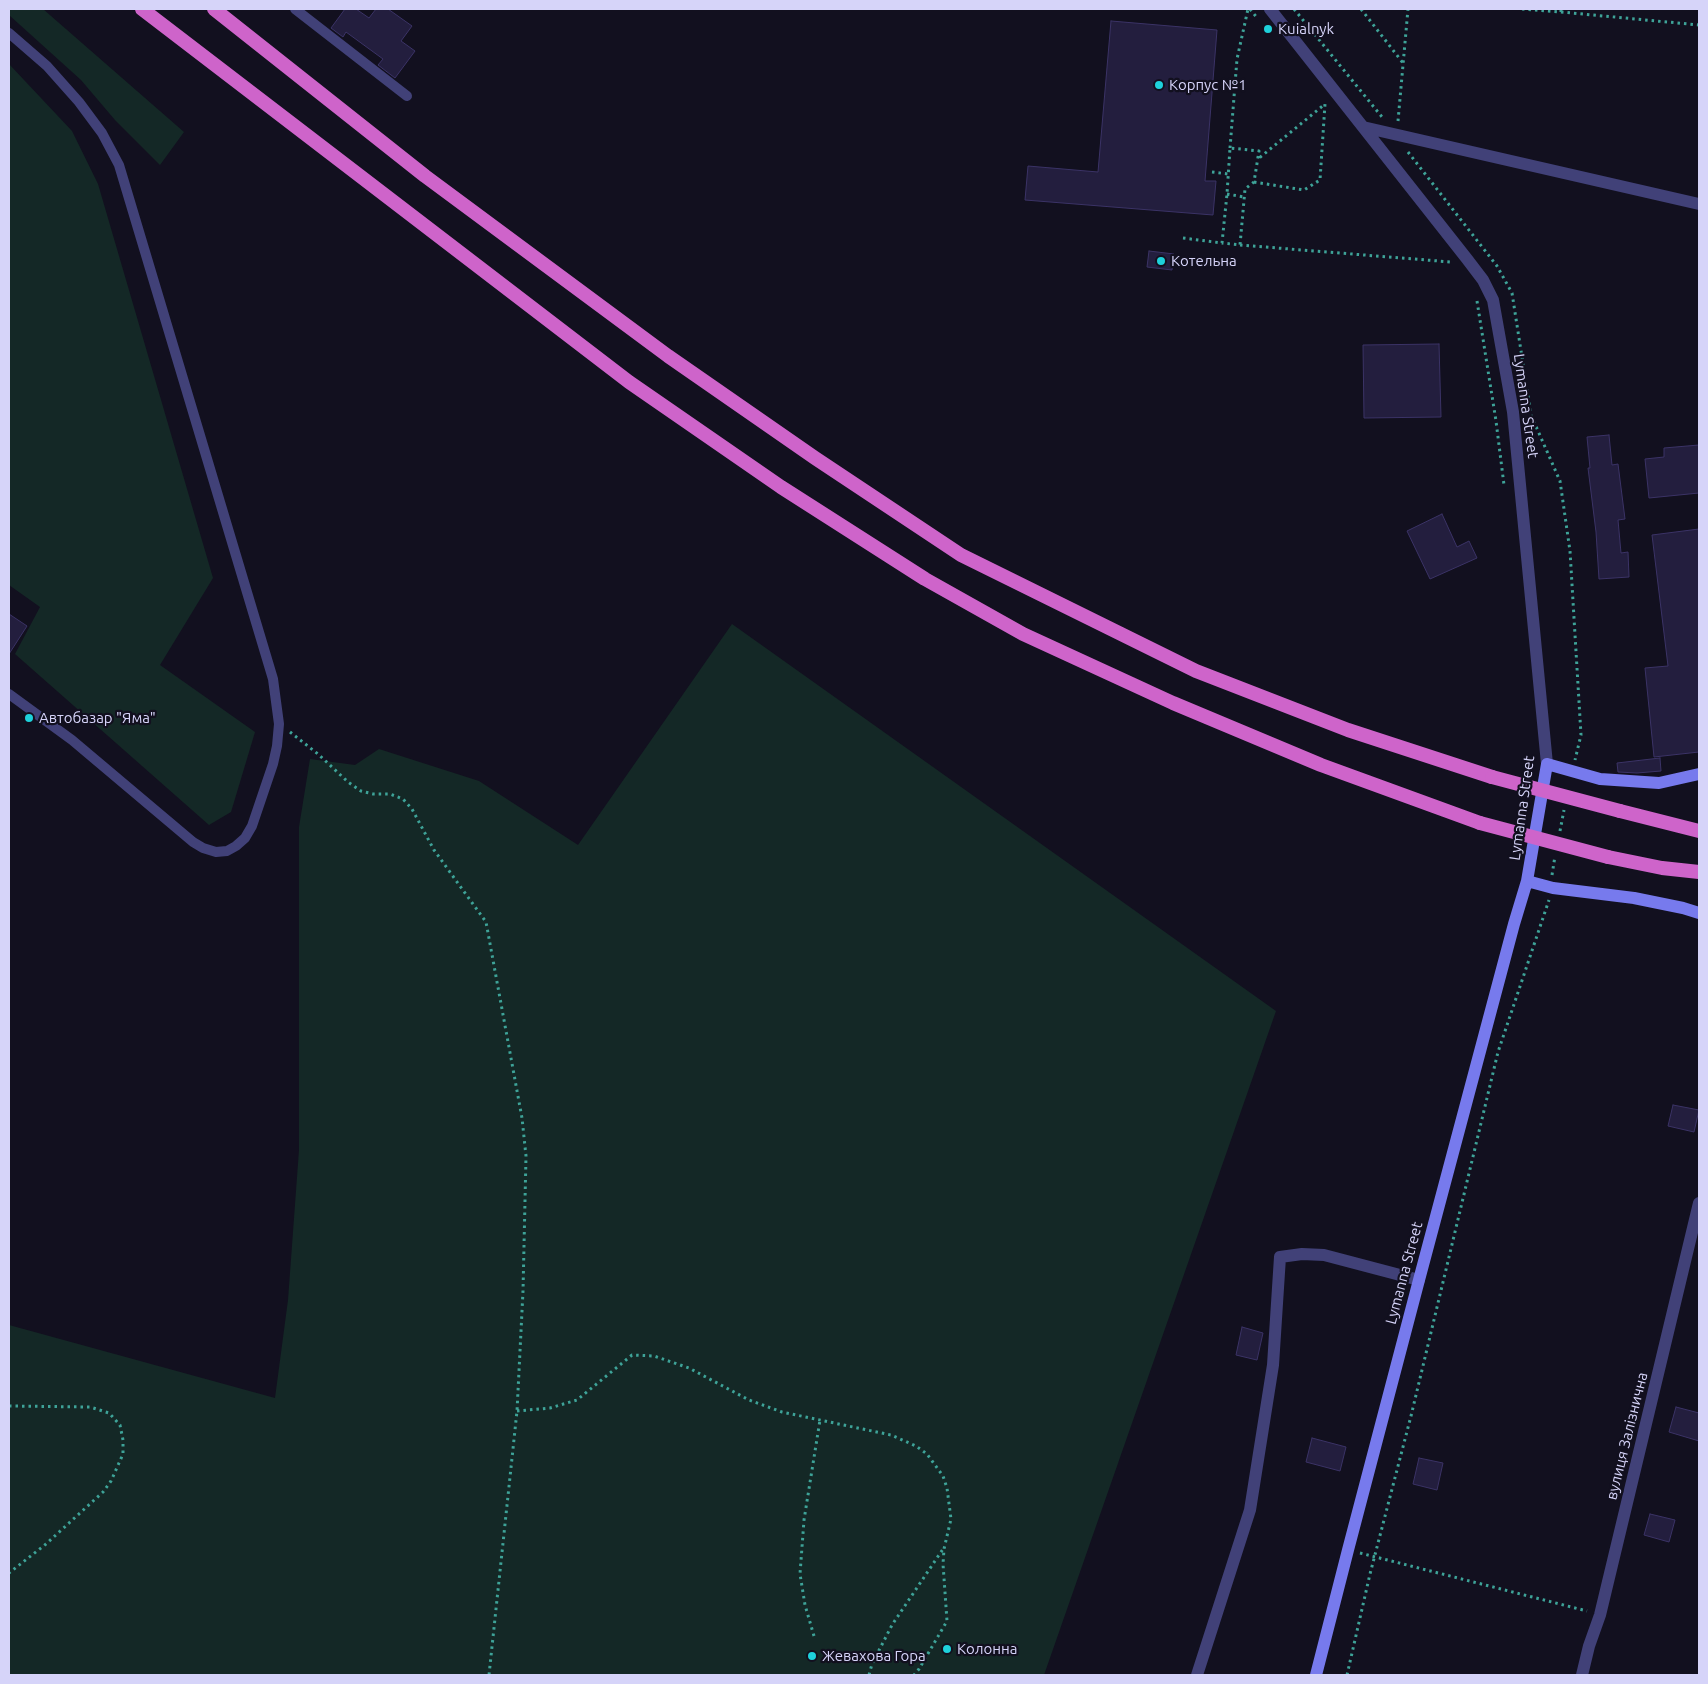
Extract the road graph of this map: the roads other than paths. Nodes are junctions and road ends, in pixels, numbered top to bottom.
1 (142, 9) edge
2 (214, 9) edge
3 (295, 9) edge
4 (1270, 9) edge
5 (9, 33) edge
6 (407, 96) dead end
7 (1363, 127) junction
8 (1699, 204) edge
9 (10, 698) edge
10 (1547, 764) junction
11 (1699, 774) edge
12 (1699, 831) edge
13 (1699, 872) edge
14 (1527, 880) junction
15 (1699, 913) edge
16 (1699, 1203) edge
17 (1419, 1280) junction
18 (1197, 1675) edge
19 (1316, 1675) edge
20 (1582, 1675) edge

1 - 13 highway, bridge
2 - 12 highway, bridge
3 - 6 lane
4 - 7 street, Lymanna Street
5 - 9 lane
7 - 8 street
7 - 10 street, Lymanna Street
10 - 11 main road
10 - 14 main road, Lymanna Street
14 - 15 main road, Lymanna Street
14 - 17 main road, Lymanna Street
16 - 20 street, вулиця Залізнична
17 - 18 street
17 - 19 main road, Lymanna Street

